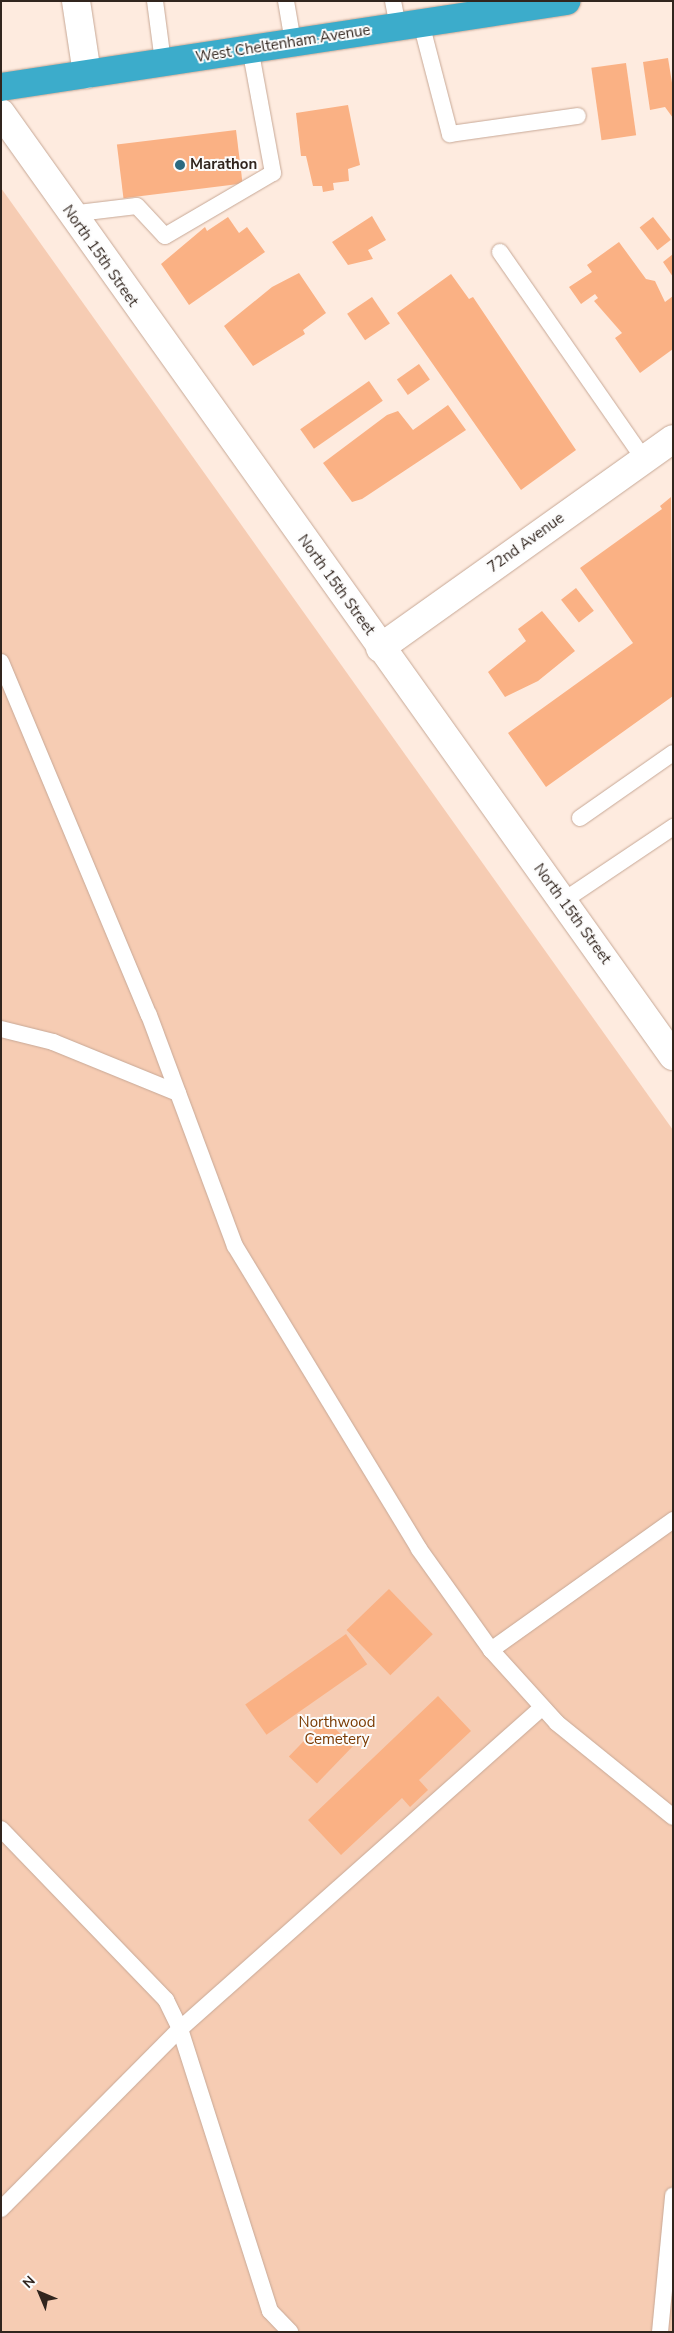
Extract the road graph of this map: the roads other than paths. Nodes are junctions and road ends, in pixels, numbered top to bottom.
1 (76, 1) edge
2 (155, 1) edge
3 (286, 1) edge
4 (566, 1) edge
5 (404, 17) edge
6 (293, 42) junction
7 (250, 48) junction
8 (164, 62) junction
9 (87, 74) junction
10 (1, 86) edge
11 (1, 113) edge
12 (578, 116) dead end
13 (70, 214) junction
14 (500, 252) dead end
15 (673, 439) edge
16 (644, 459) junction
17 (380, 648) junction
18 (1, 662) edge
19 (673, 753) edge
20 (580, 818) dead end
21 (673, 826) edge
22 (563, 901) junction
23 (1, 1029) edge
24 (673, 1056) edge
25 (178, 1093) junction
26 (673, 1520) edge
27 (490, 1650) junction
28 (542, 1708) junction
29 (673, 1818) edge
30 (2, 1832) edge
31 (180, 2029) junction
32 (673, 2196) edge
33 (1, 2210) edge
34 (290, 2332) edge
35 (660, 2332) edge

1 - 9 street
2 - 8 lane
3 - 6 lane
4 - 5 highway, West Cheltenham Avenue
5 - 6 highway, West Cheltenham Avenue
5 - 12 lane
6 - 7 highway, West Cheltenham Avenue
7 - 8 highway, West Cheltenham Avenue
7 - 13 lane
8 - 9 highway, West Cheltenham Avenue
9 - 10 highway, West Cheltenham Avenue
11 - 13 street, North 15th Street
13 - 17 street, North 15th Street
14 - 16 lane
15 - 16 street, 72nd Avenue
16 - 17 street, 72nd Avenue
17 - 22 street, North 15th Street
18 - 25 lane
19 - 20 lane
21 - 22 lane
22 - 24 street, North 15th Street
23 - 25 lane
25 - 27 lane
26 - 27 lane
27 - 28 lane
28 - 29 lane
28 - 31 lane
30 - 31 lane
31 - 33 lane
31 - 34 lane
32 - 35 lane

